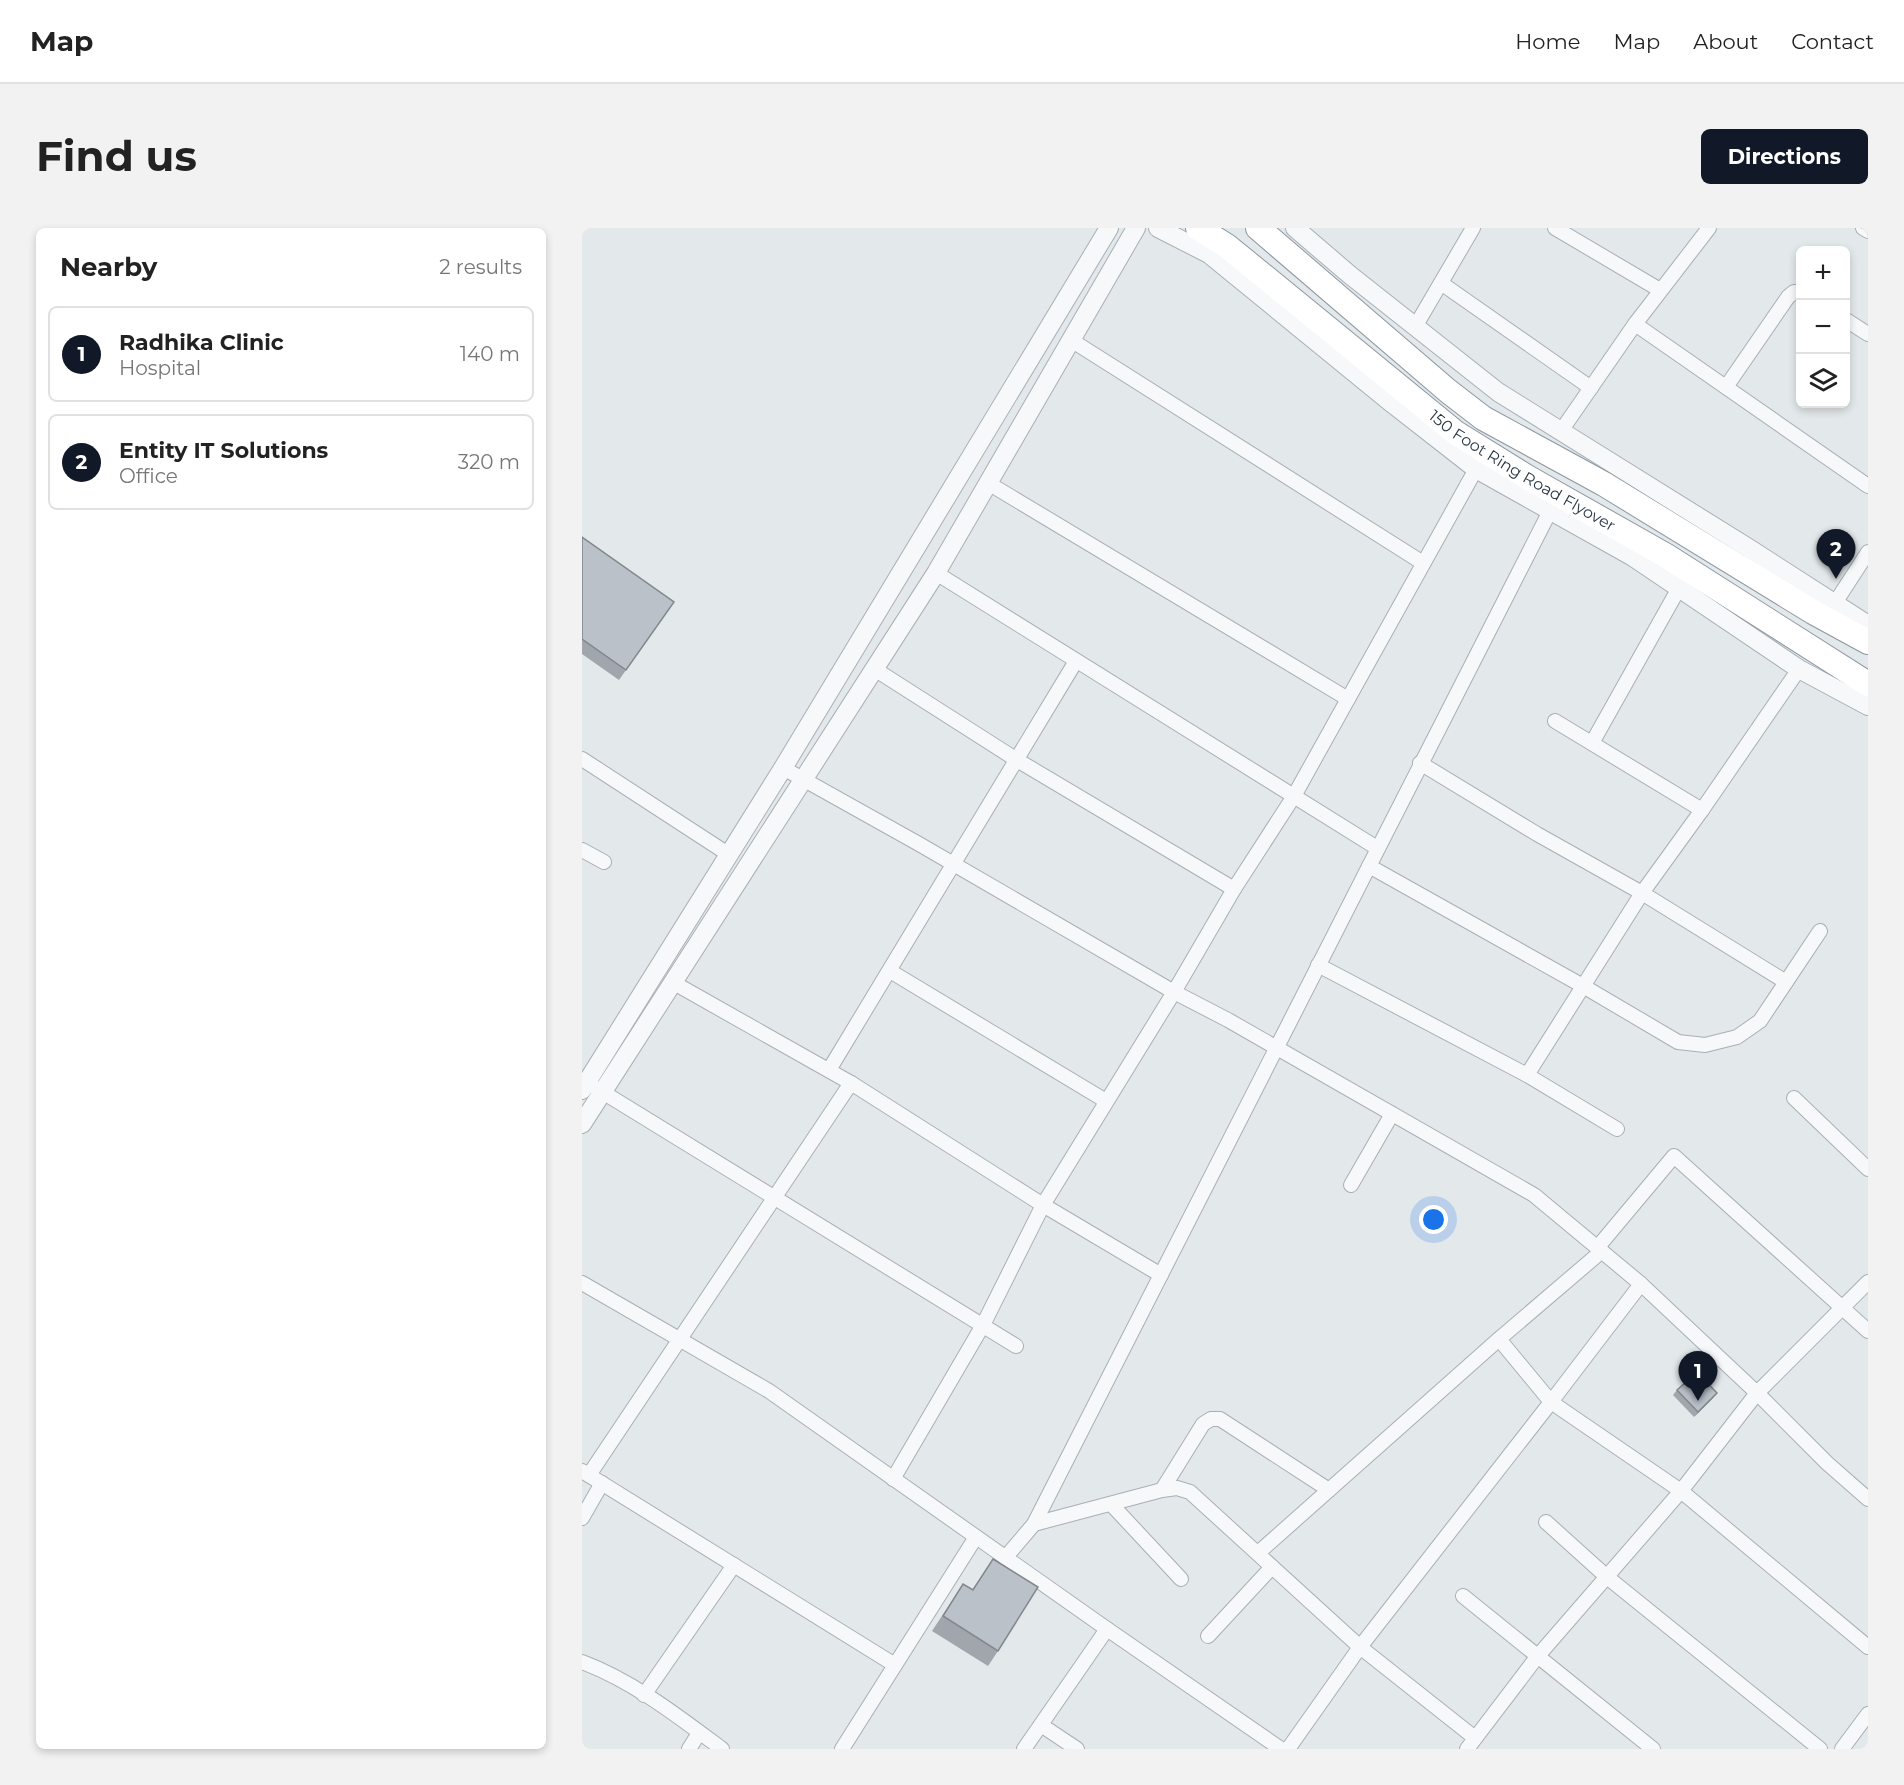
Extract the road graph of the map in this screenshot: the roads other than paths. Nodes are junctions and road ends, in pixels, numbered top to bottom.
1 (1109, 228) edge
2 (1136, 228) edge
3 (1158, 228) edge
4 (1198, 228) edge
5 (1258, 228) edge
6 (1295, 228) edge
7 (1473, 228) edge
8 (1555, 228) edge
9 (1709, 228) edge
10 (1863, 228) edge
11 (1868, 231) edge
12 (1441, 283) junction
13 (1660, 290) junction
14 (1796, 292) edge
15 (1850, 323) edge
16 (1635, 324) junction
17 (1415, 327) junction
18 (1868, 334) edge
19 (1071, 340) junction
20 (1726, 387) junction
21 (1591, 388) junction
22 (1561, 431) junction
23 (1476, 469) junction
24 (988, 483) junction
25 (1868, 486) edge
26 (1550, 511) junction
27 (1868, 552) edge
28 (1423, 563) junction
29 (936, 573) junction
30 (1679, 588) junction
31 (1835, 603) junction
32 (1868, 625) edge
33 (1868, 642) edge
34 (1076, 661) junction
35 (1799, 669) junction
36 (876, 670) junction
37 (1864, 682) edge
38 (1348, 699) junction
39 (1868, 706) edge
40 (1555, 721) dead end
41 (1592, 743) junction
42 (582, 759) edge
43 (1017, 760) junction
44 (1420, 763) junction
45 (783, 768) junction
46 (804, 779) junction
47 (1294, 796) junction
48 (1702, 810) junction
49 (1377, 848) junction
50 (582, 850) edge
51 (728, 854) junction
52 (604, 862) dead end
53 (955, 864) junction
54 (1369, 866) junction
55 (1234, 889) junction
56 (1642, 893) junction
57 (1820, 931) dead end
58 (1318, 965) junction
59 (890, 970) junction
60 (1786, 982) junction
61 (674, 983) junction
62 (1583, 986) junction
63 (1174, 992) junction
64 (1276, 1048) junction
65 (829, 1070) junction
66 (1527, 1075) junction
67 (851, 1083) junction
68 (590, 1088) edge
69 (1794, 1098) dead end
70 (1106, 1101) junction
71 (1392, 1114) junction
72 (582, 1124) edge
73 (1617, 1129) dead end
74 (1868, 1169) edge
75 (1351, 1185) dead end
76 (774, 1198) junction
77 (1043, 1205) junction
78 (1600, 1249) junction
79 (1161, 1275) junction
80 (1868, 1282) edge
81 (582, 1283) edge
82 (1641, 1284) junction
83 (1843, 1306) junction
84 (983, 1325) junction
85 (1868, 1331) edge
86 (1499, 1339) junction
87 (679, 1340) junction
88 (1016, 1346) dead end
89 (1757, 1394) junction
90 (1551, 1402) junction
91 (585, 1473) edge
92 (893, 1479) junction
93 (602, 1483) junction
94 (1162, 1490) junction
95 (1329, 1490) junction
96 (1681, 1491) junction
97 (1868, 1499) edge
98 (1110, 1504) junction
99 (582, 1518) edge
100 (1545, 1522) dead end
101 (1034, 1524) junction
102 (976, 1537) junction
103 (1258, 1553) junction
104 (1005, 1558) junction
105 (734, 1566) junction
106 (1272, 1567) junction
107 (1606, 1577) junction
108 (1180, 1579) dead end
109 (1463, 1596) dead end
110 (1107, 1629) junction
111 (1208, 1636) dead end
112 (1360, 1647) junction
113 (1868, 1647) edge
114 (1537, 1657) junction
115 (582, 1662) edge
116 (895, 1665) junction
117 (645, 1695) junction
118 (1868, 1714) edge
119 (1041, 1725) junction
120 (699, 1733) junction
121 (1472, 1745) edge
122 (689, 1749) edge
123 (722, 1749) edge
124 (842, 1749) edge
125 (1024, 1749) edge
126 (1077, 1749) edge
127 (1281, 1749) edge
128 (1288, 1749) edge
129 (1653, 1749) edge
130 (1820, 1749) edge
131 (1842, 1749) edge

1 - 45 street
2 - 19 street
3 - 23 street
4 - 37 highway, 150 Foot Ring Road Flyover
5 - 33 highway, 150 Foot Ring Road Flyover
6 - 17 street
7 - 12 street
8 - 13 street
9 - 13 street
10 - 11 street
12 - 17 street
12 - 21 street
13 - 16 street
14 - 20 street
15 - 18 street
16 - 20 street
16 - 21 street
17 - 22 street
19 - 24 street
19 - 28 street
20 - 25 street
21 - 22 street
22 - 31 street
23 - 26 street
23 - 28 street
24 - 29 street
24 - 38 street
26 - 30 street
26 - 44 street
27 - 31 street
28 - 38 street
29 - 34 street
29 - 36 street
30 - 35 street
30 - 41 street
31 - 32 street
34 - 43 street
34 - 47 street
35 - 39 street
35 - 48 street
36 - 43 street
36 - 46 street
38 - 47 street
40 - 41 street
41 - 48 street
42 - 51 street
43 - 53 street
43 - 55 street
44 - 49 street
44 - 56 street
45 - 46 street
45 - 51 street
46 - 53 street
46 - 61 street
47 - 49 street
47 - 55 street
48 - 56 street
49 - 54 street
50 - 52 street
51 - 68 street
53 - 59 street
53 - 63 street
54 - 58 street
54 - 62 street
55 - 63 street
56 - 60 street
56 - 62 street
57 - 60 street
58 - 64 street
58 - 66 street
59 - 65 street
59 - 70 street
60 - 62 street
61 - 65 street
61 - 68 street
62 - 66 street
63 - 64 street
63 - 70 street
64 - 71 street
64 - 79 street
65 - 67 street
66 - 73 street
67 - 76 street
67 - 77 street
68 - 72 street
68 - 76 street
69 - 74 street
70 - 77 street
71 - 75 street
71 - 78 street
76 - 84 street
76 - 87 street
77 - 79 street
77 - 84 street
78 - 82 street
78 - 83 street
78 - 86 street
79 - 101 street
80 - 83 street
81 - 87 street
82 - 89 street
82 - 90 street
83 - 85 street
83 - 89 street
84 - 88 street
84 - 92 street
86 - 90 street
86 - 95 street
87 - 91 street
87 - 92 street
89 - 96 street
89 - 97 street
90 - 96 street
90 - 112 street
91 - 93 street
92 - 102 street
93 - 99 street
93 - 105 street
94 - 95 street
94 - 98 street
94 - 103 street
95 - 103 street
96 - 107 street
96 - 113 street
98 - 101 street
98 - 108 street
100 - 107 street
101 - 104 street
102 - 104 street
102 - 116 street
103 - 106 street
104 - 110 street
105 - 116 street
105 - 117 street
106 - 111 street
106 - 112 street
107 - 114 street
107 - 130 street
109 - 114 street
110 - 119 street
110 - 127 street
112 - 121 street
112 - 128 street
114 - 121 street
114 - 129 street
115 - 117 street
116 - 124 street
117 - 120 street
118 - 131 street
119 - 125 street
119 - 126 street
120 - 122 street
120 - 123 street

